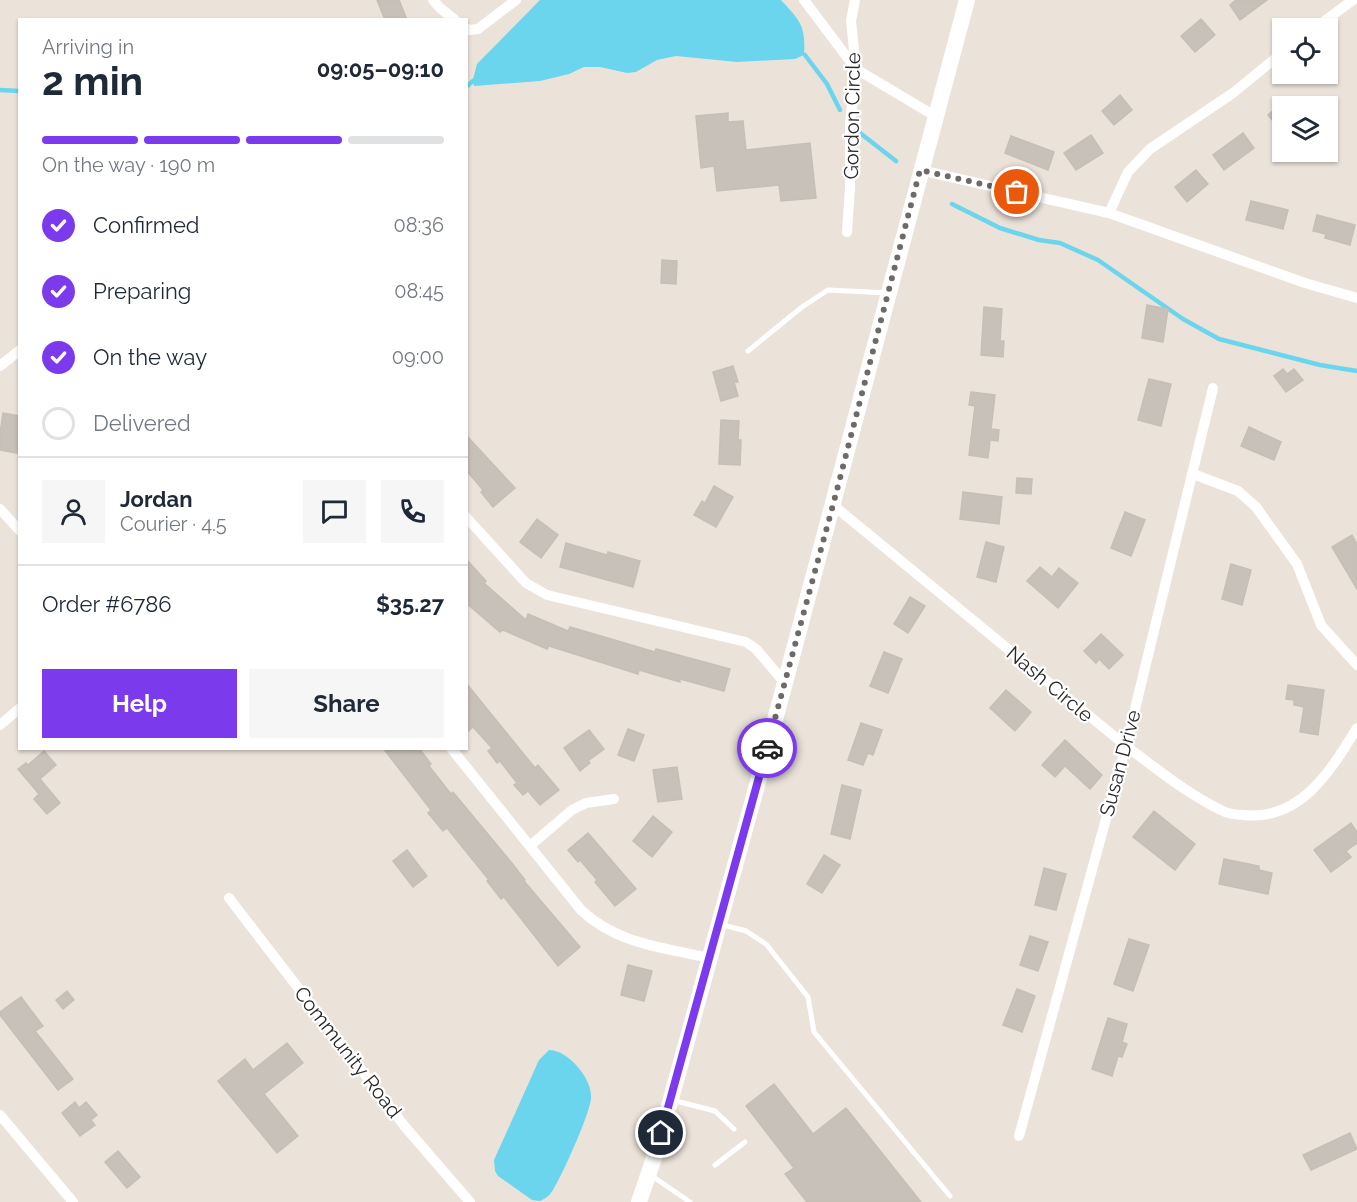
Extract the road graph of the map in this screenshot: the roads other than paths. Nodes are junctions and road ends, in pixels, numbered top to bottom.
1 (433, 0) edge
2 (516, 0) edge
3 (804, 0) edge
4 (855, 0) edge
5 (967, 0) edge
6 (1353, 0) edge
7 (452, 18) edge
8 (1329, 18) edge
9 (468, 29) edge
10 (1272, 61) edge
11 (856, 69) junction
12 (934, 116) junction
13 (920, 170) junction
14 (1108, 213) junction
15 (846, 232) dead end
16 (889, 293) junction
17 (1357, 298) edge
18 (748, 351) dead end
19 (18, 352) edge
20 (0, 366) edge
21 (1213, 388) dead end
22 (1193, 474) junction
23 (833, 505) junction
24 (0, 509) edge
25 (468, 519) edge
26 (18, 529) edge
27 (1357, 665) edge
28 (785, 683) junction
29 (18, 710) edge
30 (0, 725) edge
31 (1357, 728) edge
32 (1126, 746) junction
33 (453, 750) edge
34 (614, 799) dead end
35 (531, 845) junction
36 (229, 898) dead end
37 (718, 924) junction
38 (709, 958) junction
39 (670, 1100) junction
40 (0, 1114) edge
41 (734, 1129) dead end
42 (1019, 1136) dead end
43 (745, 1142) dead end
44 (715, 1165) dead end
45 (648, 1173) junction
46 (950, 1196) dead end
47 (73, 1202) edge
48 (470, 1202) edge
49 (639, 1202) edge
50 (690, 1202) edge

1 - 7 street
2 - 9 street
3 - 11 street
4 - 11 street, Gordon Circle
5 - 12 main road
6 - 8 street
10 - 14 street
11 - 12 street
11 - 15 street, Gordon Circle
12 - 13 main road
13 - 14 street
13 - 16 main road
14 - 17 street
16 - 18 lane
16 - 23 main road
19 - 20 street
21 - 22 street, Susan Drive
22 - 27 street
22 - 32 street, Susan Drive
23 - 28 main road
23 - 32 street, Nash Circle
24 - 26 street
25 - 28 street
28 - 37 main road
29 - 30 street
31 - 32 street, Nash Circle
32 - 42 street, Susan Drive
33 - 35 street
34 - 35 street
35 - 38 street
36 - 48 street, Community Road
37 - 38 main road
37 - 46 lane
38 - 39 main road
39 - 41 lane
39 - 45 main road
40 - 47 street
43 - 44 lane
45 - 49 main road
45 - 50 lane

